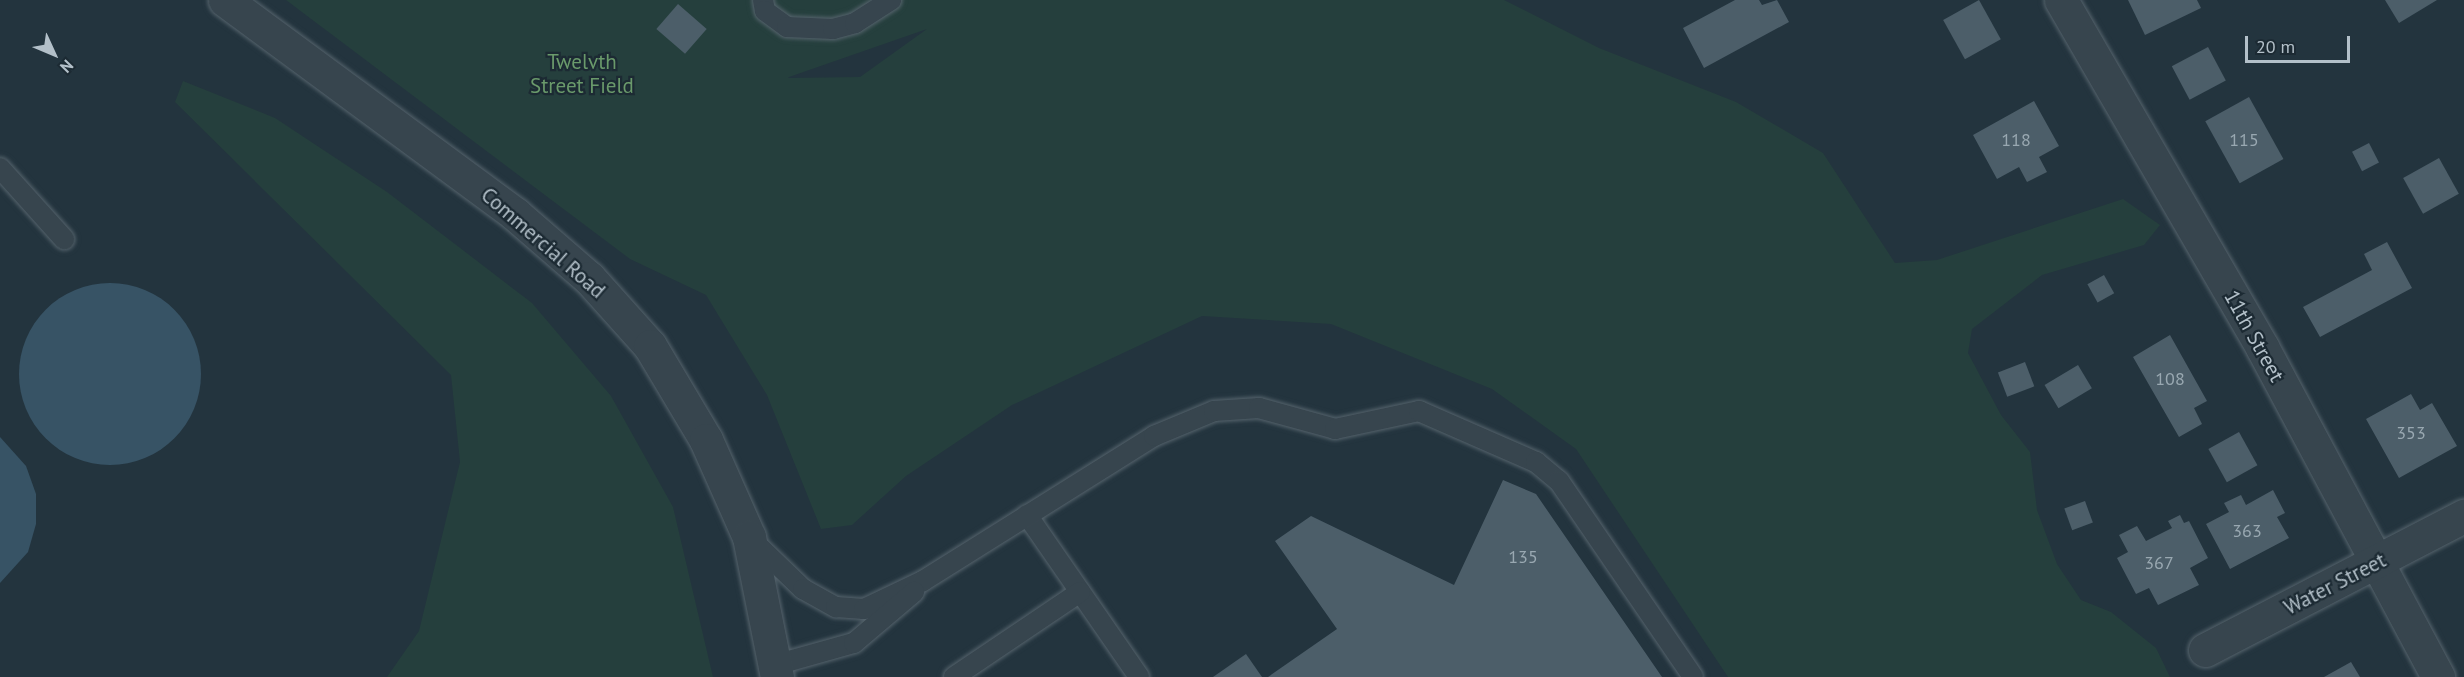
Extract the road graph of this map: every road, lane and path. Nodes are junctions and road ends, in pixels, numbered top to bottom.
1 (225, 0) edge
2 (763, 0) edge
3 (891, 0) edge
4 (2061, 0) edge
5 (0, 168) edge
6 (64, 239) dead end
7 (1027, 515) junction
8 (2464, 516) edge
9 (749, 537) junction
10 (2377, 563) junction
11 (923, 581) junction
12 (1080, 592) junction
13 (2205, 650) dead end
14 (776, 671) edge
15 (954, 677) edge
16 (1138, 677) edge
17 (1693, 677) edge
18 (2438, 677) edge

1 - 9 street, Commercial Road
2 - 3 lane
4 - 10 street, 11th Street
5 - 6 lane
7 - 11 lane
7 - 12 lane
7 - 17 lane
8 - 10 street, Water Street
9 - 11 lane
9 - 14 street, Commercial Road
10 - 13 street, Water Street
10 - 18 street, 11th Street
11 - 14 lane
12 - 15 lane
12 - 16 lane

